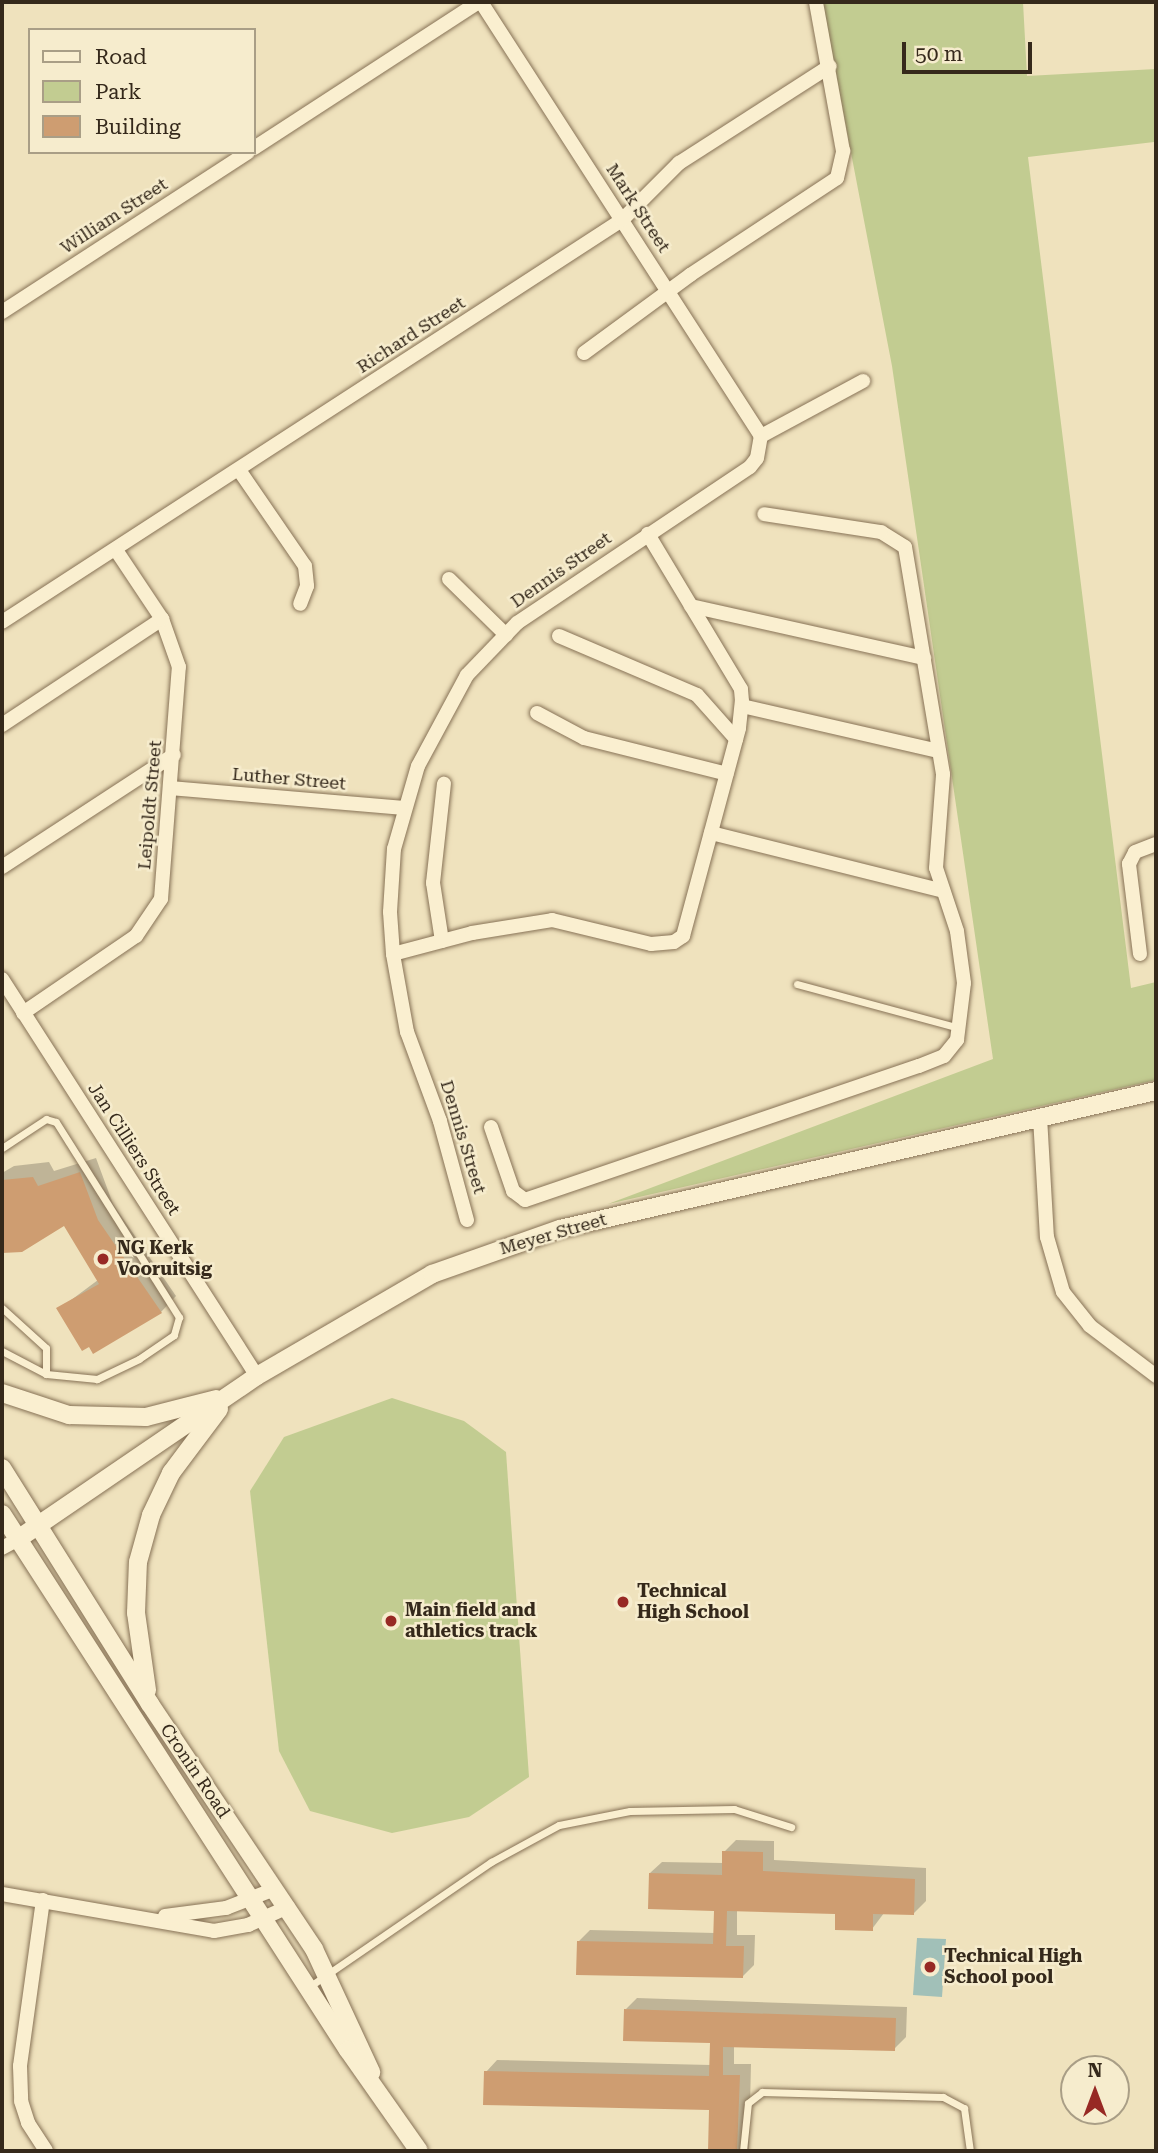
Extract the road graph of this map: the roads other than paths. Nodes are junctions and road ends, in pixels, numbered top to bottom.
1 (480, 2) edge
2 (816, 2) edge
3 (830, 66) junction
4 (256, 147) edge
5 (245, 154) edge
6 (622, 220) junction
7 (668, 291) junction
8 (2, 312) edge
9 (584, 353) dead end
10 (863, 381) dead end
11 (761, 436) junction
12 (239, 470) junction
13 (764, 514) dead end
14 (648, 534) junction
15 (116, 550) junction
16 (449, 579) dead end
17 (300, 604) dead end
18 (691, 606) junction
19 (162, 619) junction
20 (2, 622) edge
21 (506, 635) junction
22 (559, 636) dead end
23 (924, 658) junction
24 (742, 706) junction
25 (537, 713) dead end
26 (2, 725) edge
27 (736, 739) junction
28 (939, 751) junction
29 (174, 755) junction
30 (727, 774) junction
31 (443, 784) dead end
32 (171, 788) junction
33 (403, 808) junction
34 (711, 833) junction
35 (1156, 844) edge
36 (2, 867) edge
37 (943, 891) junction
38 (442, 941) junction
39 (393, 954) junction
40 (1140, 954) dead end
41 (2, 979) edge
42 (797, 984) dead end
43 (23, 1013) junction
44 (961, 1029) junction
45 (1156, 1091) edge
46 (1040, 1117) junction
47 (491, 1127) dead end
48 (2, 1148) edge
49 (467, 1220) dead end
50 (2, 1308) edge
51 (2, 1351) edge
52 (46, 1374) junction
53 (257, 1376) junction
54 (1156, 1376) edge
55 (2, 1393) edge
56 (230, 1395) junction
57 (2, 1468) edge
58 (2, 1514) edge
59 (39, 1525) junction
60 (10, 1544) edge
61 (150, 1704) junction
62 (791, 1827) dead end
63 (275, 1889) junction
64 (2, 1894) edge
65 (251, 1899) junction
66 (43, 1900) junction
67 (288, 1907) junction
68 (146, 1917) junction
69 (265, 1919) junction
70 (327, 1976) junction
71 (309, 1987) junction
72 (374, 2082) junction
73 (46, 2151) edge
74 (419, 2151) edge
75 (743, 2151) edge
76 (970, 2151) edge

1 - 4 street
1 - 6 street, Mark Street
2 - 3 street
3 - 6 street, Richard Street
3 - 7 street
5 - 8 street, William Street
6 - 7 street, Mark Street
6 - 12 street, Richard Street
7 - 9 street
7 - 11 street, Mark Street
10 - 11 street
11 - 14 street, Dennis Street
12 - 15 street, Richard Street
12 - 17 street
13 - 23 street
14 - 18 street
14 - 21 street, Dennis Street
15 - 19 street, Leipoldt Street
15 - 20 street, Richard Street
16 - 21 street
18 - 23 street
18 - 24 street
19 - 26 street
19 - 29 street, Leipoldt Street
21 - 33 street, Dennis Street
22 - 27 street
23 - 28 street
24 - 27 street
24 - 28 street
25 - 30 street
27 - 30 street
28 - 37 street
29 - 32 street, Leipoldt Street
29 - 36 street
30 - 34 street
31 - 38 street
32 - 33 street, Luther Street
32 - 43 street, Leipoldt Street
33 - 39 street, Dennis Street
34 - 37 street
34 - 38 street
35 - 40 street
37 - 44 street
38 - 39 street
39 - 49 street, Dennis Street
41 - 43 street, Jan Cilliers Street
42 - 44 lane
43 - 53 street, Jan Cilliers Street
44 - 47 street
45 - 46 street, Meyer Street
46 - 53 street, Meyer Street
46 - 54 street
48 - 52 lane
50 - 52 lane
51 - 52 lane
53 - 56 street, Meyer Street
55 - 56 street
56 - 59 street, Meyer Street
56 - 61 street
57 - 59 street, Cronin Road
58 - 60 street, Cronin Road
59 - 60 street, Meyer Street
59 - 61 street, Cronin Road
60 - 65 street, Cronin Road
61 - 63 street, Cronin Road
62 - 70 lane
63 - 65 street
63 - 67 street, Cronin Road
64 - 66 street
65 - 68 street
65 - 69 street, Cronin Road
66 - 68 street
66 - 73 street
67 - 69 street
67 - 70 street, Cronin Road
68 - 69 street
69 - 71 street, Cronin Road
70 - 71 lane
70 - 72 street, Cronin Road
71 - 72 street, Cronin Road
72 - 74 street, Cronin Road
75 - 76 lane

